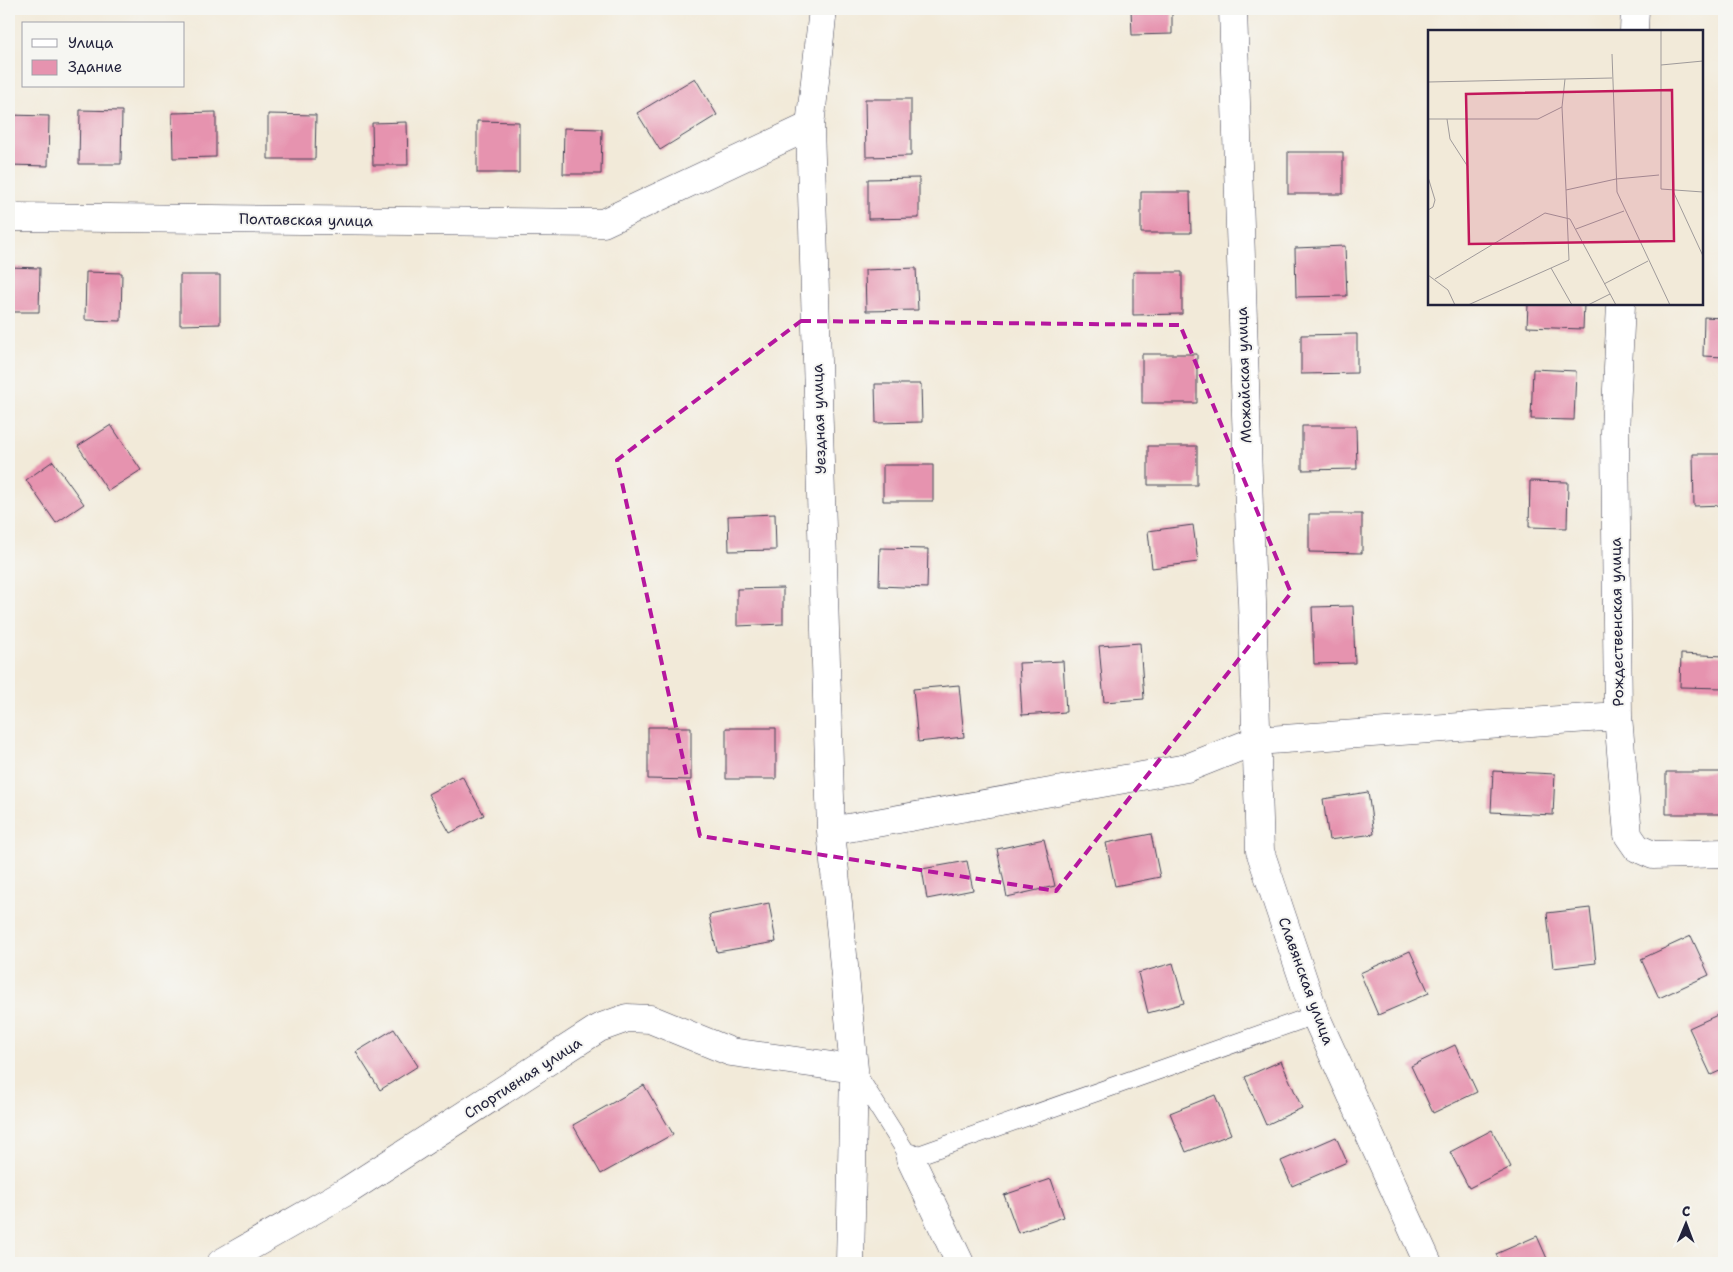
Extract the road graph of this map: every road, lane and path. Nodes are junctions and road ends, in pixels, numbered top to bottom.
1 (823, 9) edge
2 (1233, 9) edge
3 (1635, 9) edge
4 (1634, 30) edge
5 (810, 126) junction
6 (9, 217) edge
7 (1621, 305) edge
8 (1618, 716) junction
9 (1254, 741) junction
10 (831, 830) junction
11 (1724, 853) edge
12 (1315, 1015) junction
13 (854, 1069) junction
14 (910, 1158) junction
15 (221, 1263) edge
16 (850, 1263) edge
17 (960, 1263) edge
18 (1428, 1263) edge

1 - 5 street, Уездная улица
2 - 9 street, Можайская улица
3 - 4 street
5 - 6 street, Полтавская улица
5 - 10 street, Уездная улица
7 - 8 street, Рождественская улица
8 - 9 street
8 - 11 street, Рождественская улица
9 - 10 street
9 - 12 street, Славянская улица
10 - 13 street, Уездная улица
12 - 14 lane
12 - 18 street, Славянская улица
13 - 14 lane
13 - 15 street, Спортивная улица
13 - 16 street, Уездная улица
14 - 17 street

